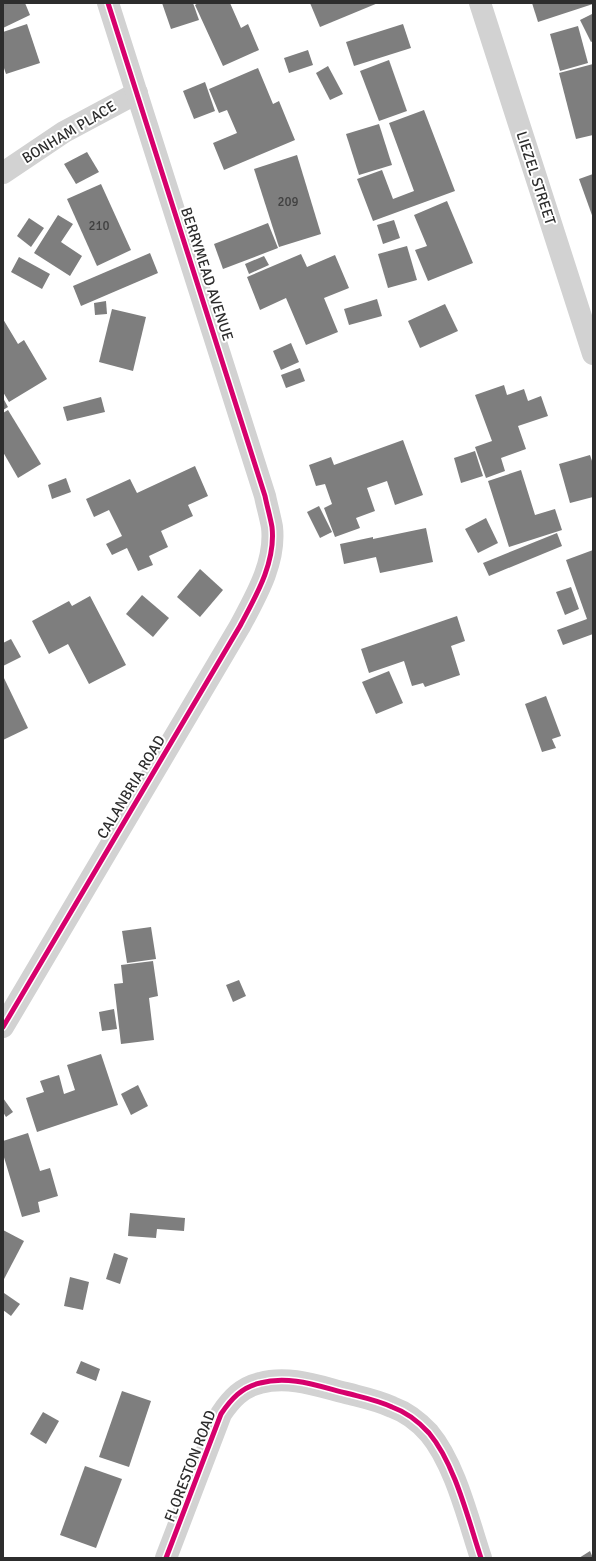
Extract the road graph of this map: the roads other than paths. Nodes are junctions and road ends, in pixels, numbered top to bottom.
1 (108, 3) edge
2 (480, 3) edge
3 (137, 93) junction
4 (3, 173) edge
5 (593, 354) edge
6 (271, 555) joint
7 (3, 1027) edge
8 (166, 1558) edge
9 (481, 1558) edge

1 - 3 street, BERRYMEAD AVENUE
2 - 5 street, LIEZEL STREET
3 - 4 street, BONHAM PLACE
3 - 6 street, BERRYMEAD AVENUE
6 - 7 street, CALANBRIA ROAD
8 - 9 street, FLORESTON ROAD

